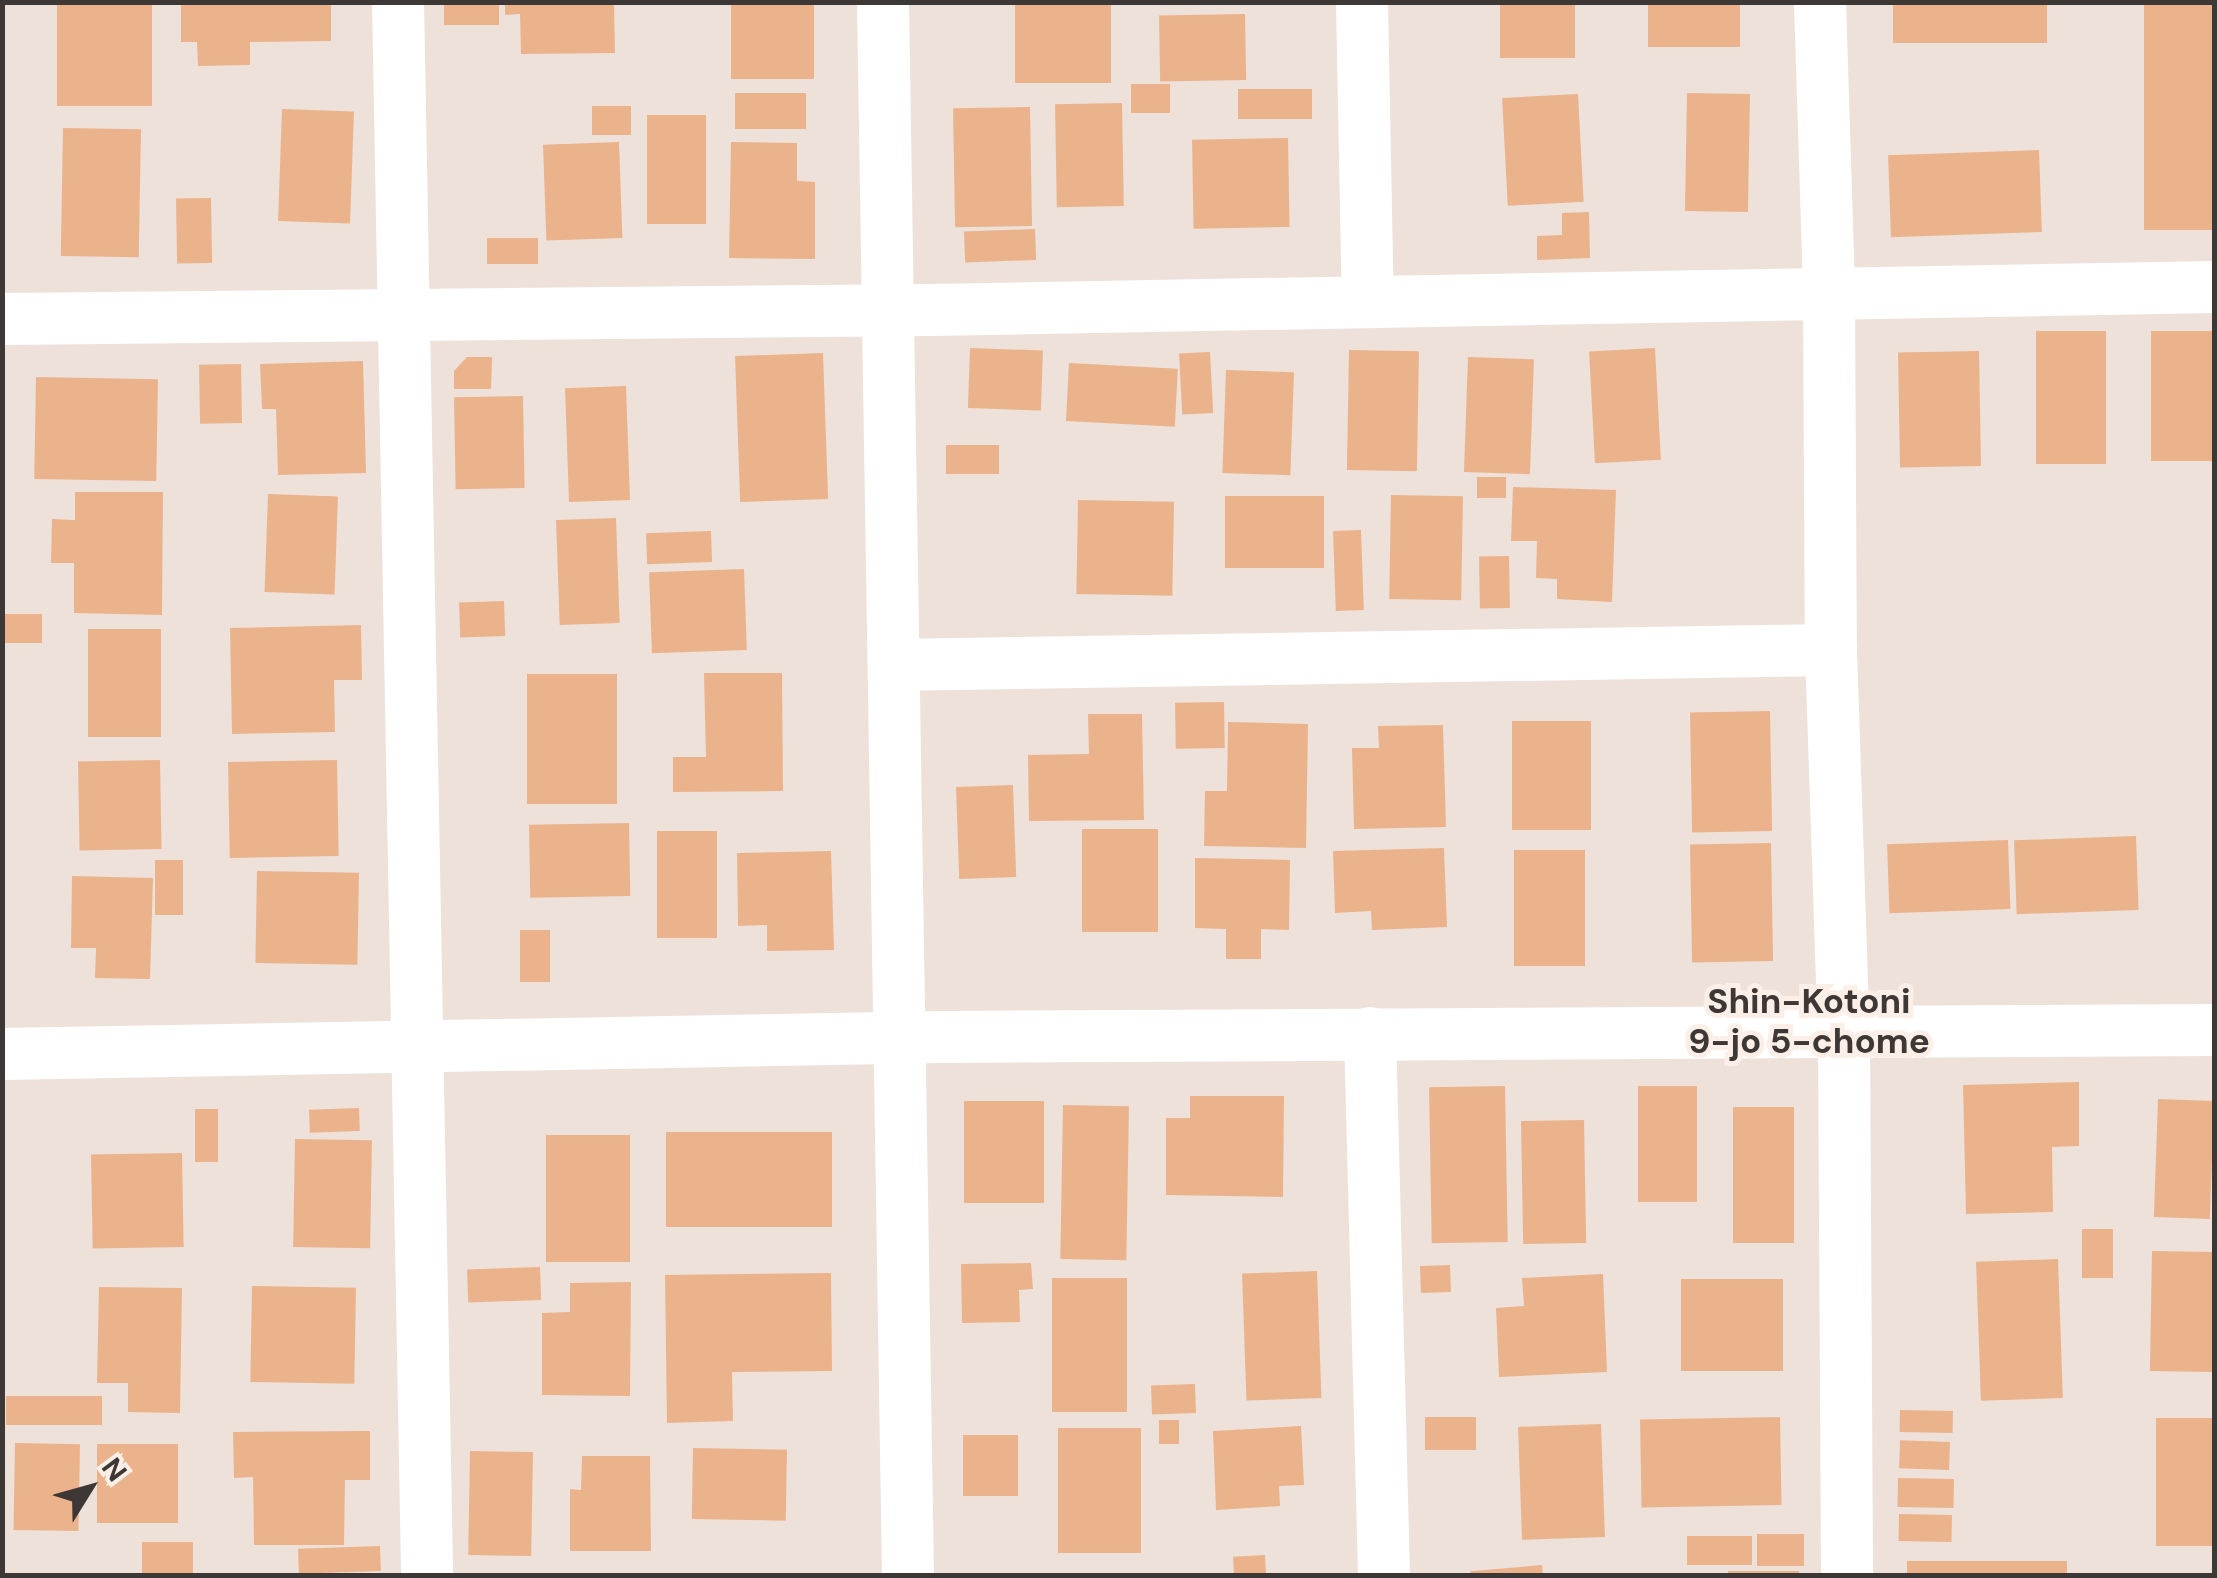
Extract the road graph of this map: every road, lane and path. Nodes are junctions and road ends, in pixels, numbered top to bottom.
1 (398, 2) edge
2 (882, 2) edge
3 (1362, 2) edge
4 (1820, 2) edge
5 (2214, 287) edge
6 (1829, 294) junction
7 (1368, 302) junction
8 (887, 310) junction
9 (404, 314) junction
10 (2, 318) edge
11 (1831, 650) junction
12 (894, 666) junction
13 (2214, 1030) edge
14 (1370, 1032) junction
15 (1844, 1034) junction
16 (899, 1038) junction
17 (417, 1046) junction
18 (2, 1054) edge
19 (427, 1576) edge
20 (908, 1576) edge
21 (1384, 1576) edge
22 (1846, 1576) edge

1 - 9 street
2 - 8 street
3 - 7 street
4 - 6 street
5 - 6 street
6 - 7 street
6 - 11 street
7 - 8 street
8 - 9 street
8 - 12 street
9 - 10 street
9 - 17 street
11 - 12 street
11 - 15 street
12 - 16 street
13 - 15 street
14 - 15 street
14 - 16 street
14 - 21 street
15 - 22 street
16 - 17 street
16 - 20 street
17 - 18 street
17 - 19 street

